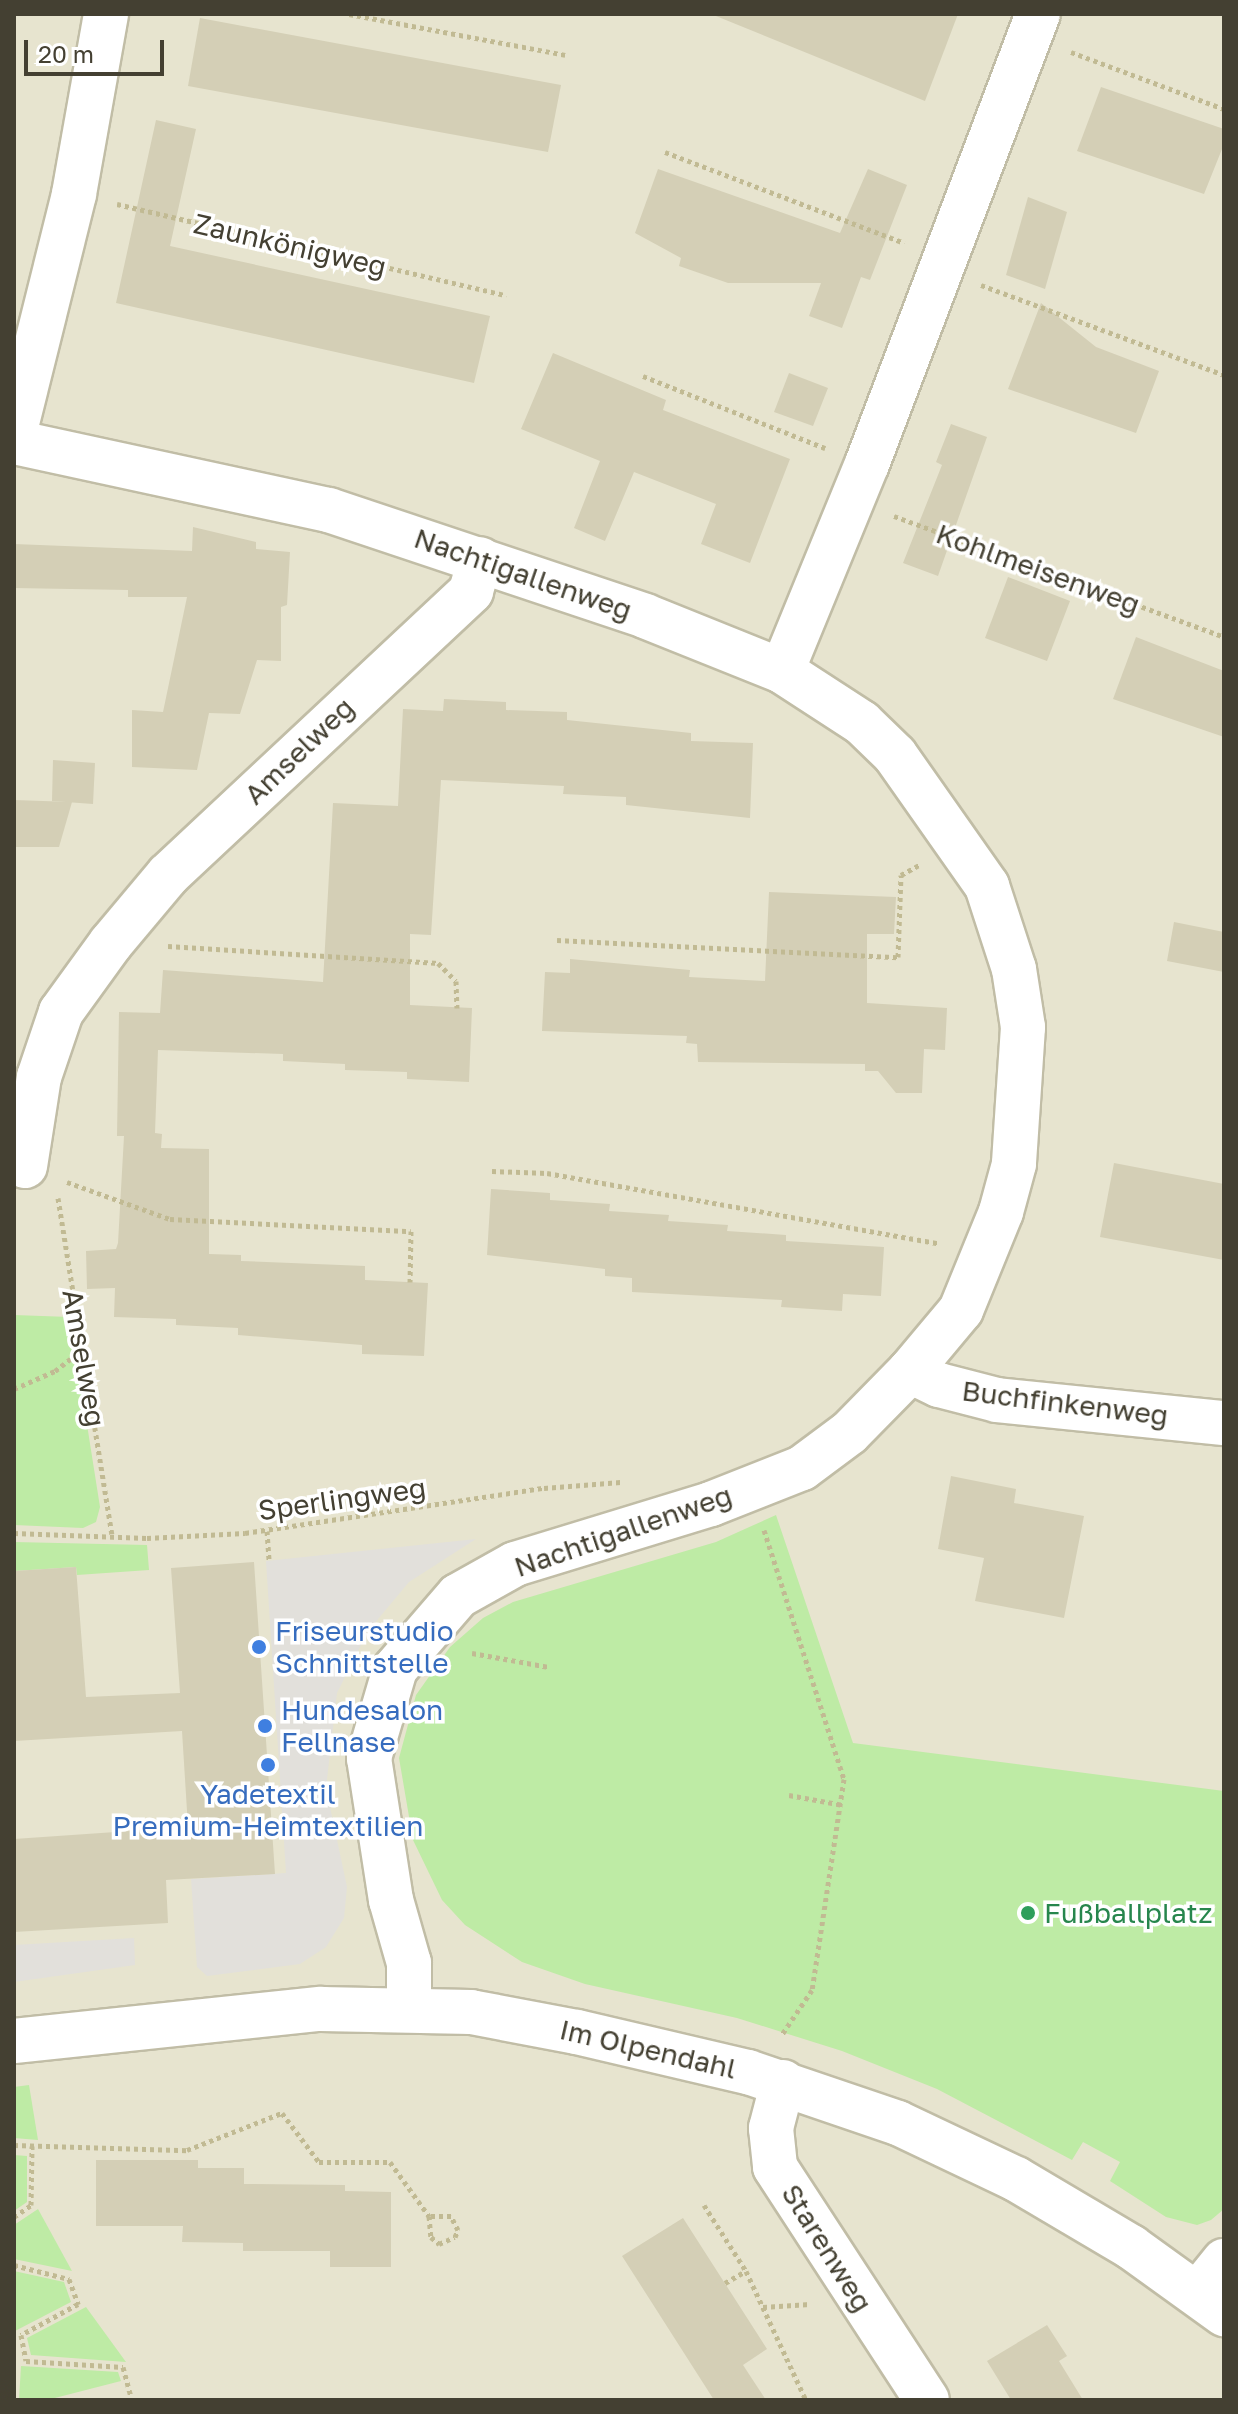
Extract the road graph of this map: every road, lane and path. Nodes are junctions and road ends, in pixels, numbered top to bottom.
1 (106, 14) edge
2 (349, 14) edge
3 (1037, 23) edge
4 (565, 55) dead end
5 (1224, 109) edge
6 (665, 152) dead end
7 (74, 194) junction
8 (944, 265) junction
9 (506, 295) dead end
10 (1224, 375) edge
11 (643, 376) dead end
12 (14, 435) edge
13 (14, 442) edge
14 (860, 483) junction
15 (480, 559) junction
16 (1224, 637) edge
17 (782, 671) junction
18 (959, 843) junction
19 (557, 940) dead end
20 (111, 943) junction
21 (457, 1008) dead end
22 (25, 1166) dead end
23 (492, 1171) dead end
24 (986, 1252) junction
25 (410, 1282) dead end
26 (83, 1349) junction
27 (910, 1371) junction
28 (14, 1389) edge
29 (1224, 1423) edge
30 (648, 1522) junction
31 (761, 1522) dead end
32 (267, 1531) junction
33 (14, 1533) edge
34 (112, 1536) junction
35 (269, 1561) dead end
36 (462, 1650) dead end
37 (549, 1667) dead end
38 (789, 1795) dead end
39 (843, 1805) junction
40 (409, 2009) junction
41 (14, 2041) edge
42 (765, 2077) junction
43 (14, 2145) edge
44 (32, 2146) junction
45 (704, 2205) dead end
46 (429, 2216) junction
47 (14, 2217) edge
48 (14, 2265) edge
49 (746, 2271) junction
50 (725, 2283) dead end
51 (1216, 2289) edge
52 (132, 2400) edge
53 (806, 2400) edge
54 (927, 2400) edge

1 - 7 street
2 - 4 path
3 - 5 path
3 - 8 street
6 - 8 path
7 - 9 path, Zaunkönigweg
7 - 12 street
8 - 10 path
8 - 14 street
11 - 14 path, Kohlmeisenweg
13 - 15 street, Nachtigallenweg
14 - 16 path, Kohlmeisenweg
14 - 17 street
15 - 17 street, Nachtigallenweg
15 - 20 street, Amselweg
17 - 18 street, Nachtigallenweg
18 - 19 path
18 - 24 street, Nachtigallenweg
20 - 21 path
20 - 22 street, Amselweg
23 - 24 path
24 - 27 street, Nachtigallenweg
25 - 26 path, Amselweg
26 - 28 path
26 - 34 path, Amselweg
27 - 29 street, Buchfinkenweg
27 - 30 street, Nachtigallenweg
30 - 32 path, Sperlingweg
30 - 40 street, Nachtigallenweg
31 - 39 path
32 - 34 path, Sperlingweg
32 - 35 path
33 - 34 path, Sperlingweg
36 - 37 path
38 - 39 path
39 - 42 path
40 - 41 street, Im Olpendahl
40 - 42 street, Im Olpendahl
42 - 51 street, Im Olpendahl
42 - 54 street, Starenweg
43 - 44 path
44 - 46 path
44 - 47 path
45 - 49 path
46 - 46 path
48 - 52 path
49 - 50 path
49 - 53 path

